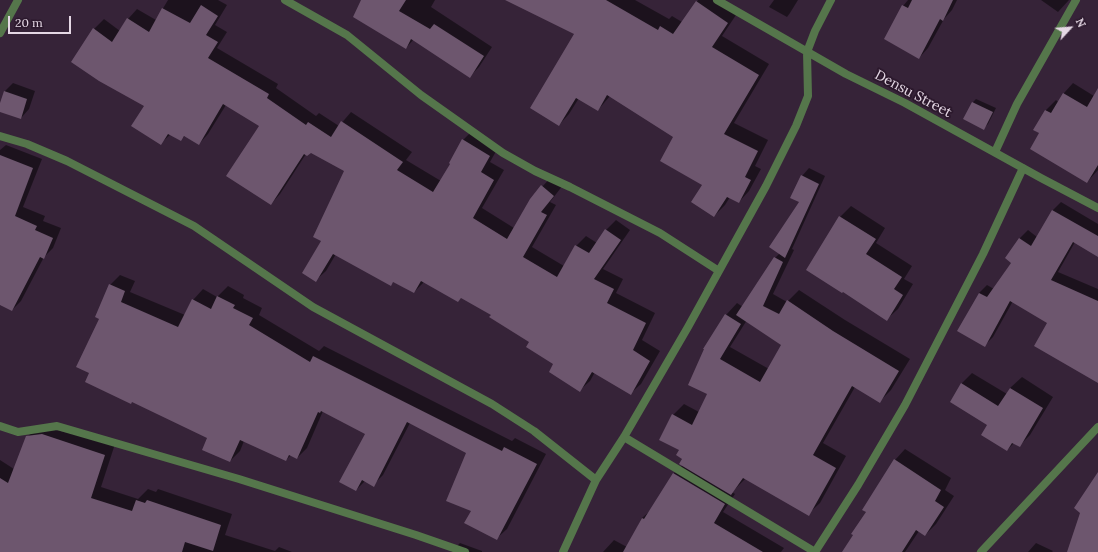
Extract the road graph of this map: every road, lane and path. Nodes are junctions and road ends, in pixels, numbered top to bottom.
1 (18, 0) edge
2 (285, 0) edge
3 (717, 0) edge
4 (831, 0) edge
5 (1076, 0) edge
6 (0, 33) edge
7 (807, 52) junction
8 (0, 136) edge
9 (995, 152) junction
10 (1024, 168) junction
11 (1098, 208) edge
12 (719, 271) junction
13 (0, 426) edge
14 (1098, 427) edge
15 (624, 437) junction
16 (596, 480) junction
17 (464, 552) edge
18 (563, 552) edge
19 (815, 552) edge
20 (981, 552) edge

1 - 6 street
2 - 12 street
3 - 7 street, Densu Street
4 - 7 street
5 - 9 street
7 - 9 street, Densu Street
7 - 12 street
8 - 16 street
9 - 10 street, Densu Street
10 - 11 street, Densu Street
10 - 19 street
12 - 15 street
13 - 17 street
14 - 20 street
15 - 16 street
15 - 19 street
16 - 18 street

